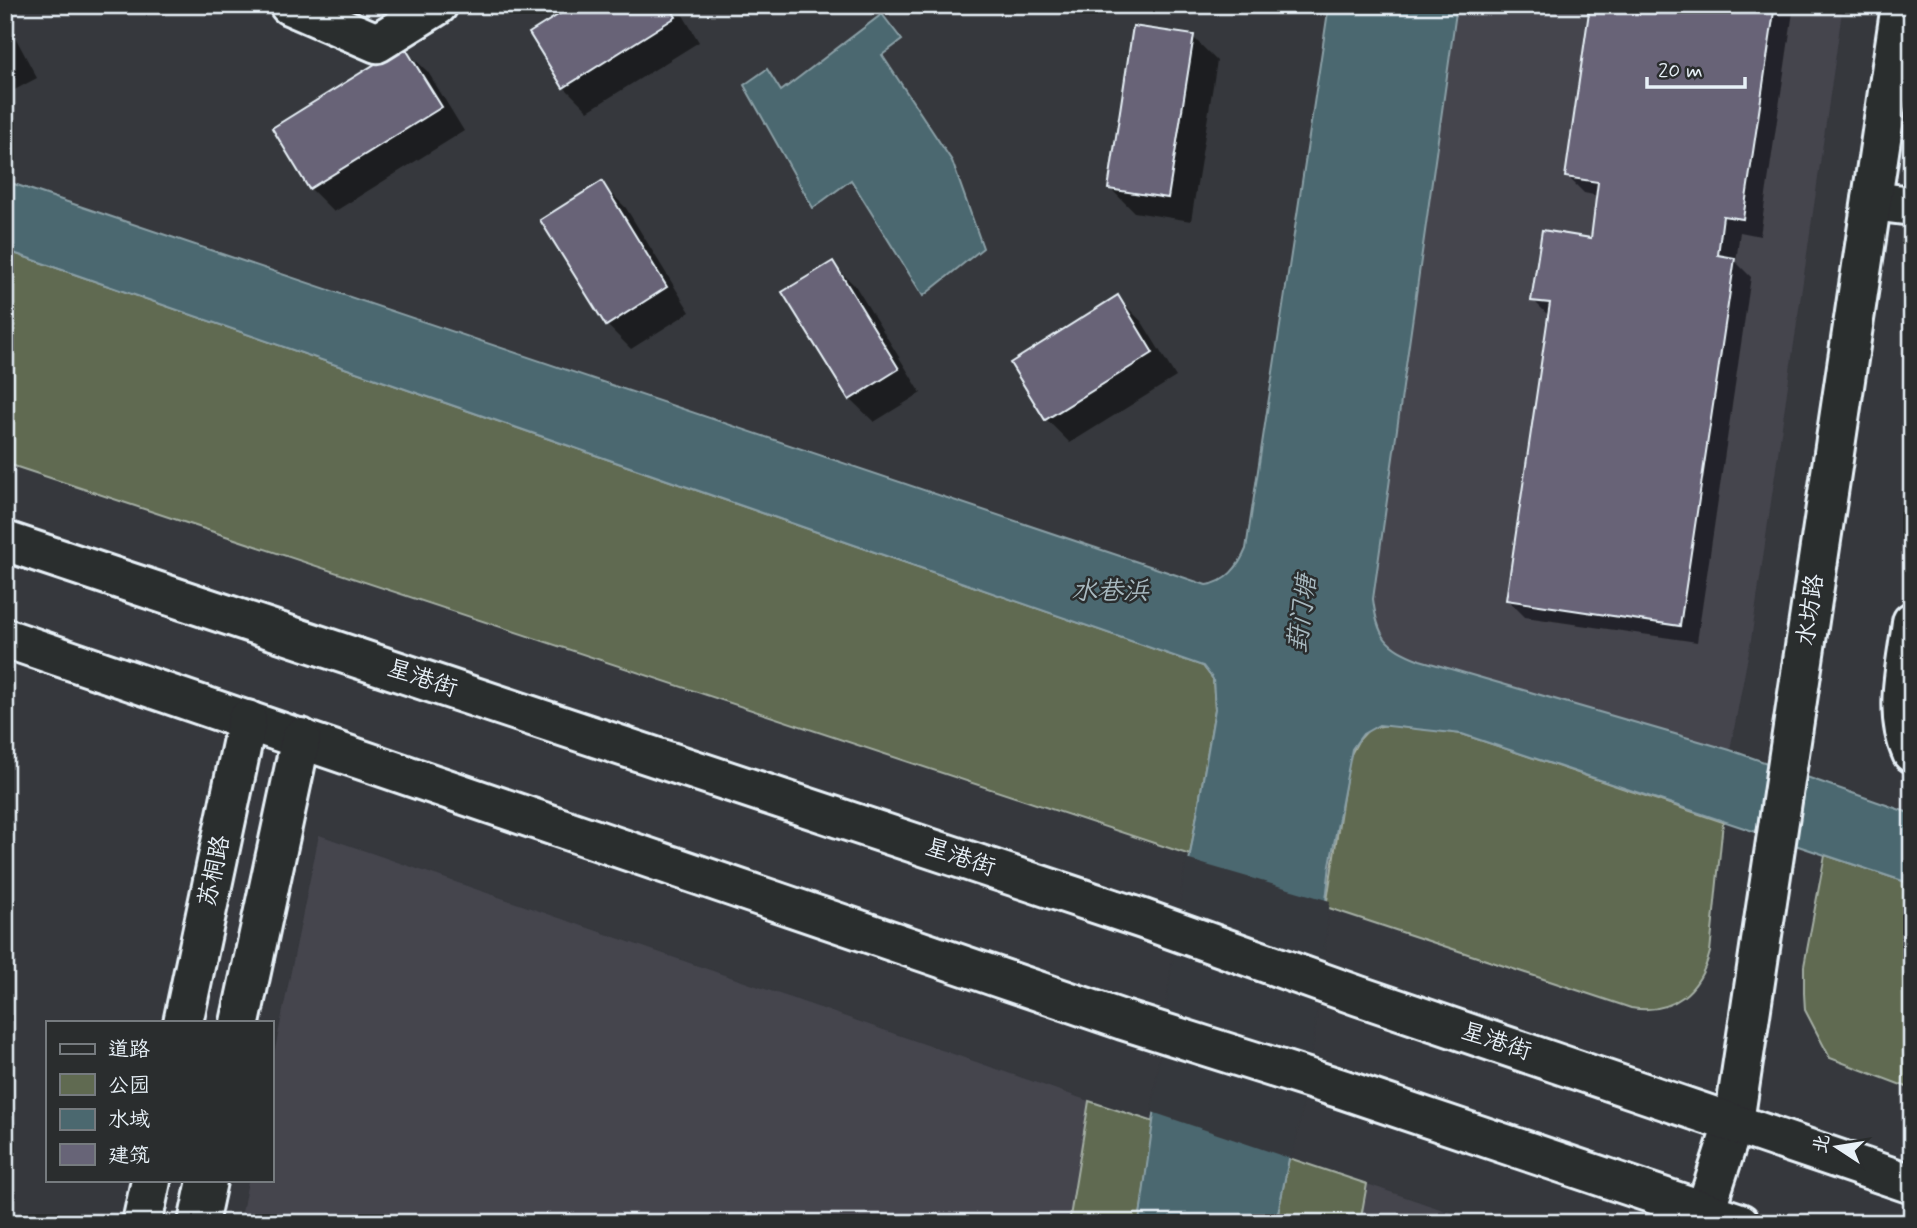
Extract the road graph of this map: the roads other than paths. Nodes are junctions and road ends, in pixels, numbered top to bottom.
1 (289, 5) edge
2 (438, 5) edge
3 (1901, 5) edge
4 (1896, 148) edge
5 (1872, 201) junction
6 (1912, 206) edge
7 (5, 541) edge
8 (1912, 622) edge
9 (5, 638) edge
10 (247, 720) junction
11 (301, 738) junction
12 (1912, 753) edge
13 (227, 814) junction
14 (283, 825) junction
15 (183, 1021) edge
16 (240, 1021) edge
17 (1734, 1122) junction
18 (151, 1182) edge
19 (207, 1182) edge
20 (1912, 1184) edge
21 (1705, 1211) junction
22 (142, 1223) edge
23 (198, 1223) edge
24 (1740, 1223) edge

1 - 2 main road
3 - 4 main road, 水坊路
4 - 5 main road, 水坊路
5 - 6 main road
5 - 17 main road, 水坊路
7 - 17 main road, 星港街
8 - 12 main road
9 - 10 main road
10 - 11 main road
10 - 13 main road, 苏桐路
11 - 14 main road
11 - 21 main road
13 - 14 main road
13 - 15 main road, 苏桐路
14 - 16 main road
17 - 20 main road, 星港街
17 - 21 main road, 水坊路
18 - 22 main road
19 - 23 main road
21 - 24 main road

